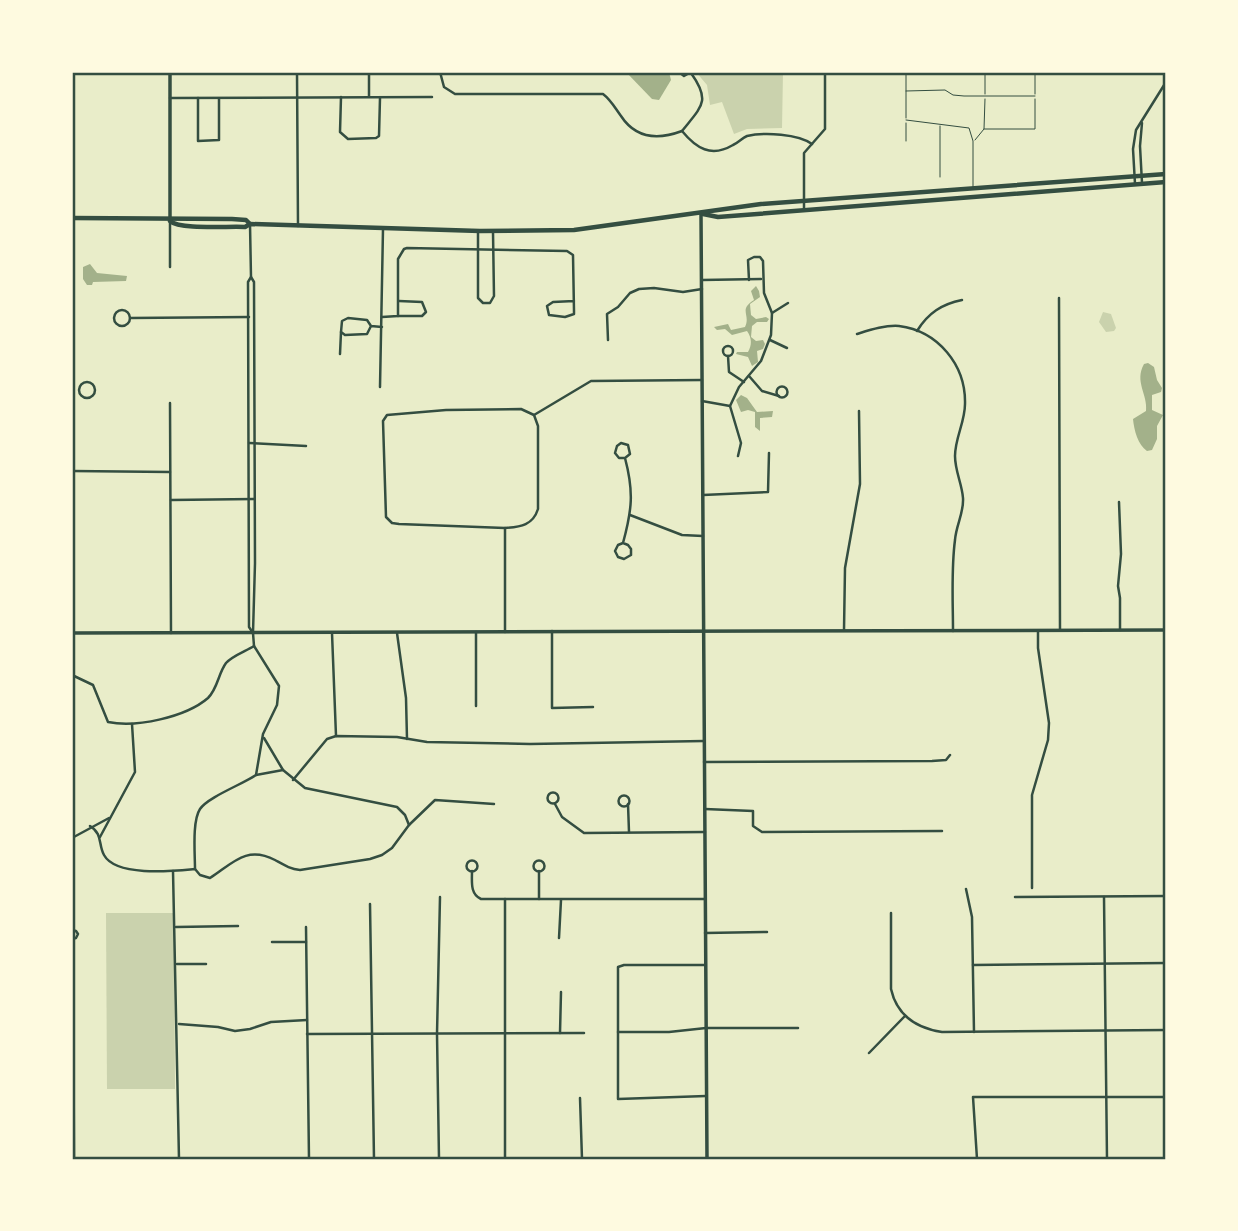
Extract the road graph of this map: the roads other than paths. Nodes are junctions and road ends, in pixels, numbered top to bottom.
1 (170, 72) edge
2 (297, 72) edge
3 (369, 72) edge
4 (440, 72) edge
5 (679, 72) edge
6 (691, 72) edge
7 (825, 72) edge
8 (906, 72) edge
9 (985, 72) edge
10 (1035, 72) edge
11 (1166, 82) edge
12 (906, 91) junction
13 (985, 96) junction
14 (1035, 96) junction
15 (297, 97) junction
16 (341, 97) junction
17 (369, 97) junction
18 (380, 97) junction
19 (432, 97) dead end
20 (170, 98) junction
21 (198, 98) junction
22 (219, 98) junction
23 (906, 120) junction
24 (1142, 120) junction
25 (940, 124) junction
26 (984, 129) junction
27 (681, 131) junction
28 (906, 141) dead end
29 (973, 141) junction
30 (812, 144) junction
31 (1166, 174) edge
32 (1134, 176) junction
33 (1142, 176) junction
34 (940, 177) dead end
35 (1166, 182) edge
36 (1033, 184) junction
37 (1135, 184) junction
38 (1142, 184) junction
39 (973, 188) junction
40 (1033, 192) junction
41 (973, 196) junction
42 (804, 201) junction
43 (804, 209) junction
44 (701, 214) junction
45 (72, 218) edge
46 (170, 221) junction
47 (250, 224) junction
48 (298, 226) junction
49 (383, 228) junction
50 (478, 231) junction
51 (494, 231) junction
52 (478, 250) junction
53 (494, 250) junction
54 (170, 267) dead end
55 (251, 277) junction
56 (763, 279) junction
57 (702, 280) junction
58 (748, 280) junction
59 (702, 289) junction
60 (1059, 298) dead end
61 (398, 300) junction
62 (962, 300) dead end
63 (574, 301) junction
64 (788, 303) dead end
65 (772, 313) junction
66 (398, 316) junction
67 (248, 317) junction
68 (254, 317) junction
69 (382, 317) junction
70 (130, 318) junction
71 (371, 326) junction
72 (382, 327) junction
73 (917, 331) junction
74 (341, 332) junction
75 (857, 334) dead end
76 (608, 340) dead end
77 (770, 340) junction
78 (786, 348) dead end
79 (340, 354) dead end
80 (728, 356) dead end
81 (749, 376) junction
82 (702, 380) junction
83 (744, 382) junction
84 (380, 387) dead end
85 (72, 395) edge
86 (80, 395) junction
87 (779, 396) dead end
88 (702, 401) junction
89 (170, 403) dead end
90 (730, 406) junction
91 (859, 411) dead end
92 (534, 415) junction
93 (249, 426) junction
94 (254, 426) junction
95 (249, 443) junction
96 (254, 443) junction
97 (306, 446) dead end
98 (769, 453) dead end
99 (738, 456) dead end
100 (625, 458) junction
101 (72, 471) edge
102 (170, 472) junction
103 (703, 495) junction
104 (249, 499) junction
105 (254, 499) junction
106 (171, 500) junction
107 (1119, 502) dead end
108 (631, 515) junction
109 (505, 528) junction
110 (703, 536) junction
111 (249, 542) junction
112 (255, 542) junction
113 (622, 543) junction
114 (249, 549) junction
115 (255, 549) junction
116 (249, 592) junction
117 (255, 592) junction
118 (249, 609) junction
119 (255, 609) junction
120 (1120, 630) junction
121 (1166, 630) edge
122 (552, 631) junction
123 (844, 631) junction
124 (953, 631) junction
125 (1038, 631) junction
126 (1060, 631) junction
127 (476, 632) junction
128 (505, 632) junction
129 (704, 632) junction
130 (171, 633) junction
131 (253, 633) junction
132 (332, 633) junction
133 (397, 633) junction
134 (72, 634) edge
135 (254, 646) junction
136 (72, 675) edge
137 (475, 706) dead end
138 (593, 707) dead end
139 (132, 723) junction
140 (263, 736) junction
141 (336, 736) junction
142 (407, 739) junction
143 (704, 741) junction
144 (950, 755) dead end
145 (704, 762) junction
146 (283, 770) junction
147 (257, 775) junction
148 (293, 780) junction
149 (1166, 780) edge
150 (494, 804) dead end
151 (555, 804) dead end
152 (628, 804) dead end
153 (1166, 807) edge
154 (705, 809) junction
155 (108, 817) junction
156 (409, 825) junction
157 (90, 827) junction
158 (942, 831) dead end
159 (629, 832) junction
160 (705, 832) junction
161 (100, 837) junction
162 (72, 838) edge
163 (195, 869) junction
164 (173, 871) junction
165 (472, 871) dead end
166 (539, 871) dead end
167 (1032, 888) dead end
168 (966, 889) dead end
169 (440, 897) dead end
170 (1015, 897) dead end
171 (1104, 897) junction
172 (1166, 897) edge
173 (505, 899) junction
174 (539, 899) junction
175 (705, 899) junction
176 (561, 900) junction
177 (370, 904) dead end
178 (891, 913) dead end
179 (237, 926) dead end
180 (176, 927) junction
181 (306, 927) dead end
182 (72, 930) edge
183 (767, 932) dead end
184 (705, 933) junction
185 (559, 937) dead end
186 (73, 939) edge
187 (272, 942) dead end
188 (306, 942) junction
189 (1104, 963) junction
190 (1166, 963) edge
191 (177, 964) junction
192 (206, 964) dead end
193 (705, 965) junction
194 (973, 965) junction
195 (561, 992) dead end
196 (905, 1016) junction
197 (307, 1020) junction
198 (177, 1024) junction
199 (706, 1028) junction
200 (798, 1028) dead end
201 (1166, 1030) edge
202 (1105, 1031) junction
203 (618, 1032) junction
204 (974, 1032) junction
205 (373, 1033) junction
206 (506, 1033) junction
207 (561, 1033) junction
208 (584, 1033) dead end
209 (307, 1034) junction
210 (437, 1034) junction
211 (869, 1053) dead end
212 (706, 1096) junction
213 (1106, 1097) junction
214 (1166, 1097) edge
215 (580, 1098) dead end
216 (74, 1159) edge
217 (179, 1159) edge
218 (309, 1159) edge
219 (374, 1159) edge
220 (439, 1159) edge
221 (505, 1159) edge
222 (582, 1159) edge
223 (706, 1159) edge
224 (977, 1159) edge
225 (1107, 1159) edge

1 - 20 street
2 - 15 street
3 - 17 street
4 - 27 street
5 - 6 street
6 - 27 street
7 - 30 street
8 - 12 lane
9 - 13 lane
10 - 14 lane
11 - 24 street
12 - 13 lane
12 - 23 lane
13 - 14 lane
13 - 26 lane
14 - 26 lane
15 - 16 street
15 - 22 street
15 - 48 street
16 - 17 street
16 - 18 street
17 - 18 street
18 - 19 street
20 - 21 street
20 - 46 street
21 - 22 street
21 - 22 street
23 - 25 lane
23 - 28 lane
24 - 32 street
24 - 33 street
25 - 29 lane
25 - 34 lane
26 - 29 lane
27 - 30 street
29 - 39 lane
30 - 42 street
31 - 33 main road
32 - 33 main road
32 - 36 main road
32 - 37 street
33 - 38 street
35 - 38 main road
36 - 39 main road
36 - 40 main road
37 - 38 main road
37 - 40 main road
39 - 41 lane
39 - 42 main road
40 - 41 main road
41 - 43 main road
42 - 43 street
42 - 44 main road
43 - 44 main road
44 - 51 main road
44 - 57 street
45 - 46 main road
46 - 47 main road
46 - 54 street
47 - 48 main road
47 - 55 street
48 - 49 main road
49 - 50 main road
49 - 69 street
50 - 51 main road
50 - 52 street
51 - 53 street
52 - 53 street
52 - 53 street
52 - 61 street
53 - 63 street
55 - 67 street
55 - 68 street
56 - 58 street
56 - 58 street
56 - 65 street
57 - 58 street
57 - 59 street
59 - 76 street
59 - 82 street
60 - 126 street
61 - 66 street
61 - 66 street
62 - 73 street
63 - 63 street
64 - 65 street
65 - 77 street
66 - 69 street
67 - 68 street
67 - 70 street
67 - 93 street
68 - 94 street
69 - 72 street
70 - 70 street
71 - 72 street
71 - 74 street
71 - 74 street
72 - 84 street
73 - 75 street
73 - 124 street
74 - 79 street
77 - 78 street
77 - 81 street
80 - 83 street
81 - 83 street
81 - 87 street
82 - 88 street
82 - 92 street
83 - 90 street
85 - 86 street
86 - 86 street
88 - 90 street
88 - 103 street
89 - 102 street
90 - 99 street
91 - 123 street
92 - 109 street
92 - 109 street
93 - 94 street
93 - 95 street
94 - 96 street
95 - 96 street
95 - 104 street
96 - 97 street
96 - 105 street
98 - 103 street
100 - 100 street
100 - 108 street
101 - 102 street
102 - 106 street
103 - 110 street
104 - 105 street
104 - 106 street
104 - 111 street
105 - 112 street
106 - 130 street
107 - 120 street
108 - 110 street
108 - 113 street
109 - 128 street
110 - 129 street
111 - 112 street
111 - 114 street
112 - 115 street
113 - 113 street
114 - 115 street
114 - 116 street
115 - 117 street
116 - 117 street
116 - 118 street
117 - 119 street
118 - 119 street
118 - 131 street
119 - 131 street
120 - 121 street
120 - 126 street
122 - 128 street
122 - 129 street
122 - 138 street
123 - 124 street
123 - 129 street
124 - 125 street
125 - 126 street
125 - 167 street
127 - 128 street
127 - 133 street
127 - 137 street
129 - 143 street
130 - 131 street
130 - 134 street
131 - 132 street
131 - 135 street
132 - 133 street
132 - 141 street
133 - 142 street
135 - 139 street
135 - 140 street
136 - 139 street
139 - 155 street
140 - 146 street
140 - 147 street
141 - 142 street
141 - 148 street
142 - 143 street
143 - 145 street
144 - 145 street
145 - 154 street
146 - 147 street
146 - 148 street
147 - 163 street
148 - 156 street
149 - 153 street
150 - 156 street
151 - 159 street
152 - 159 street
154 - 158 street
154 - 160 street
155 - 157 street
155 - 161 street
156 - 163 street
157 - 161 street
157 - 162 street
159 - 160 street
160 - 175 street
161 - 164 street
163 - 164 street
164 - 180 street
165 - 173 street
166 - 174 street
168 - 194 street
169 - 210 street
170 - 171 street
171 - 172 street
171 - 189 street
173 - 174 street
173 - 206 street
174 - 176 street
175 - 176 street
175 - 184 street
176 - 185 street
177 - 205 street
178 - 196 street
179 - 180 street
180 - 191 street
181 - 188 street
182 - 186 street
183 - 184 street
184 - 193 street
186 - 216 street
187 - 188 street
188 - 197 street
189 - 190 street
189 - 194 street
189 - 202 street
191 - 192 street
191 - 198 street
193 - 199 street
193 - 203 street
194 - 204 street
195 - 207 street
196 - 204 street
196 - 211 street
197 - 198 street
197 - 209 street
198 - 217 street
199 - 200 street
199 - 203 street
199 - 212 street
201 - 202 street
202 - 204 street
202 - 213 street
203 - 212 street
205 - 209 street
205 - 210 street
205 - 219 street
206 - 207 street
206 - 210 street
206 - 221 street
207 - 208 street
209 - 218 street
210 - 220 street
212 - 223 street
213 - 214 street
213 - 224 street
213 - 225 street
215 - 222 street

